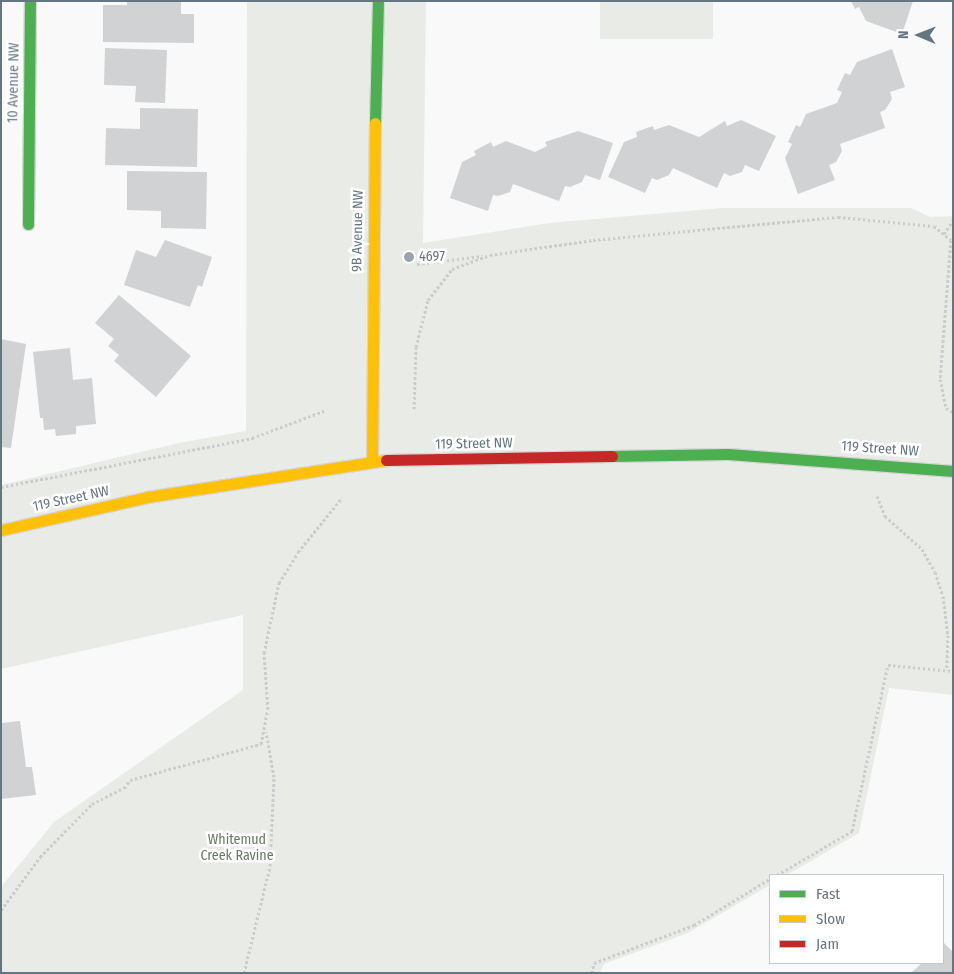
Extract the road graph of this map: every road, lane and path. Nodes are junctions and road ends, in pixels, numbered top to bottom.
1 (30, 1) edge
2 (378, 1) edge
3 (953, 220) edge
4 (28, 224) dead end
5 (944, 234) junction
6 (490, 255) junction
7 (417, 264) dead end
8 (414, 409) dead end
9 (324, 411) dead end
10 (953, 412) edge
11 (372, 460) junction
12 (873, 464) junction
13 (953, 471) edge
14 (1, 487) edge
15 (344, 495) dead end
16 (1, 530) edge
17 (947, 670) junction
18 (953, 671) edge
19 (266, 732) junction
20 (779, 874) edge
21 (769, 880) edge
22 (1, 910) edge
23 (244, 973) edge
24 (592, 973) edge

1 - 4 street, 10 Avenue NW
2 - 11 street, 9B Avenue NW
3 - 5 path
5 - 6 path
5 - 10 path
6 - 7 path
6 - 8 path
9 - 14 path
11 - 12 street, 119 Street NW
11 - 16 street, 119 Street NW
12 - 13 street, 119 Street NW
12 - 17 path
15 - 19 path
17 - 18 path
17 - 20 path
19 - 22 path
19 - 23 path
21 - 24 path

